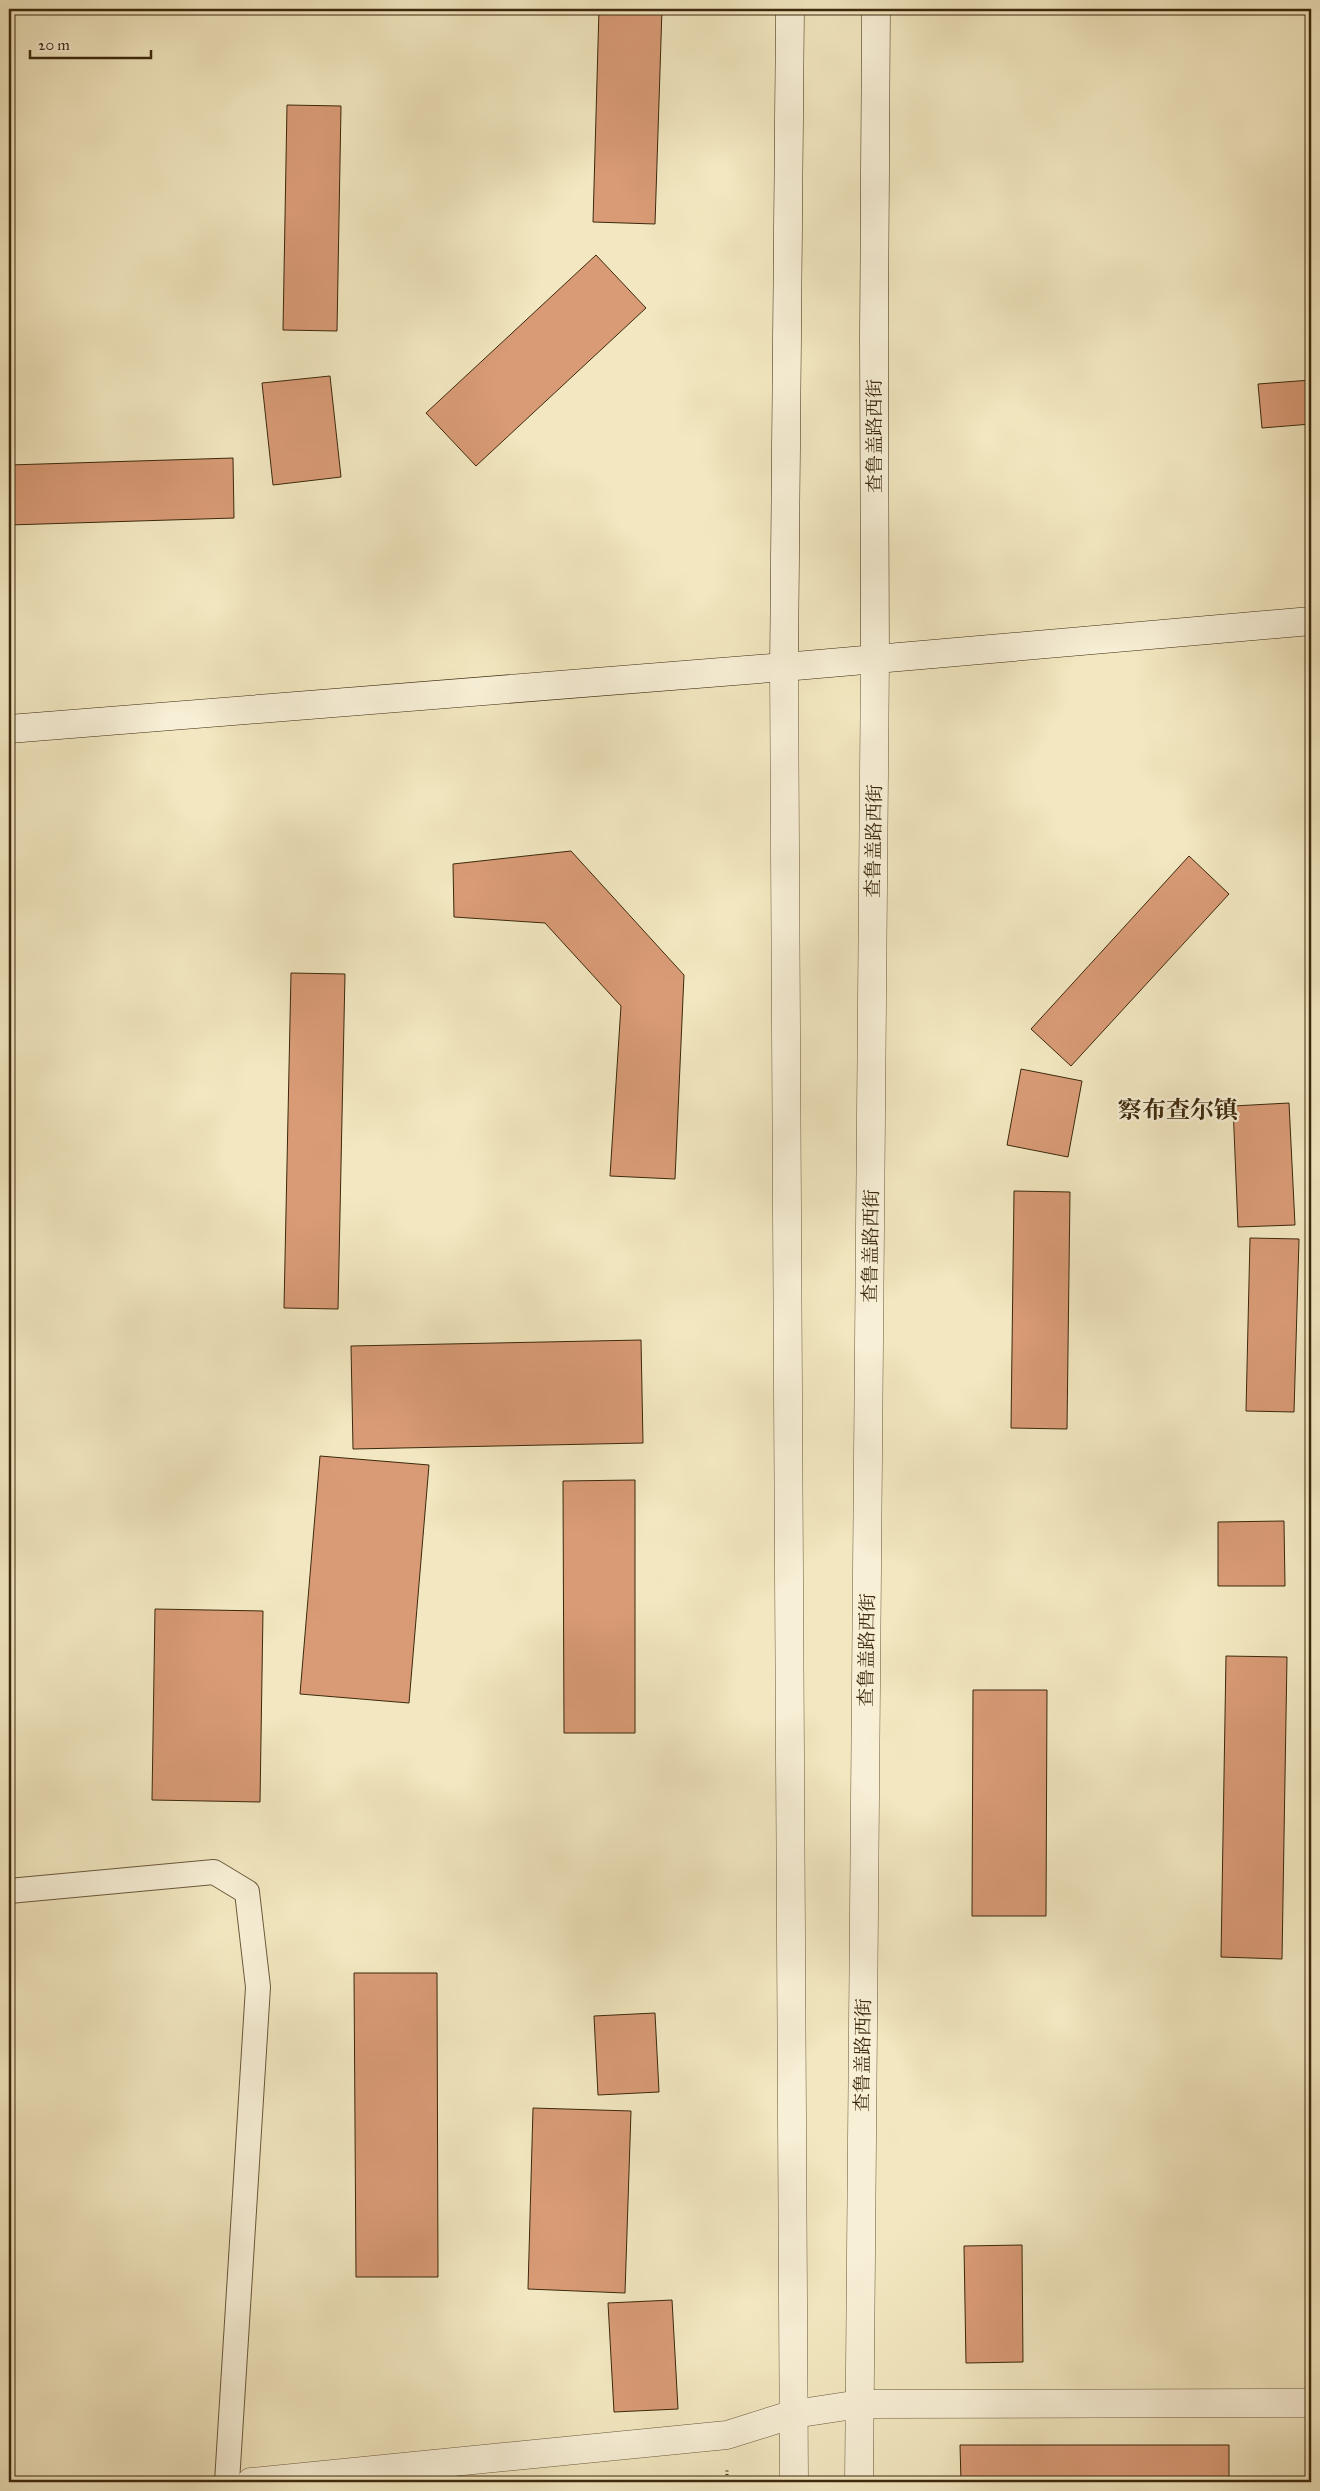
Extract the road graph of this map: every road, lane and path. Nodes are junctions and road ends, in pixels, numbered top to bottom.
1 (790, 9) edge
2 (876, 9) edge
3 (1311, 621) edge
4 (875, 659) junction
5 (784, 667) junction
6 (9, 728) edge
7 (9, 1891) edge
8 (1311, 2403) edge
9 (860, 2404) junction
10 (794, 2414) junction
11 (227, 2482) edge
12 (251, 2482) edge
13 (794, 2482) edge
14 (859, 2482) edge

1 - 5 street
2 - 4 street, 查鲁盖路西街
3 - 4 street
4 - 5 street
4 - 9 street, 查鲁盖路西街
5 - 6 street
5 - 10 street
7 - 11 lane
8 - 9 street
9 - 10 street
9 - 14 street, 查鲁盖路西街
10 - 12 street
10 - 13 street

